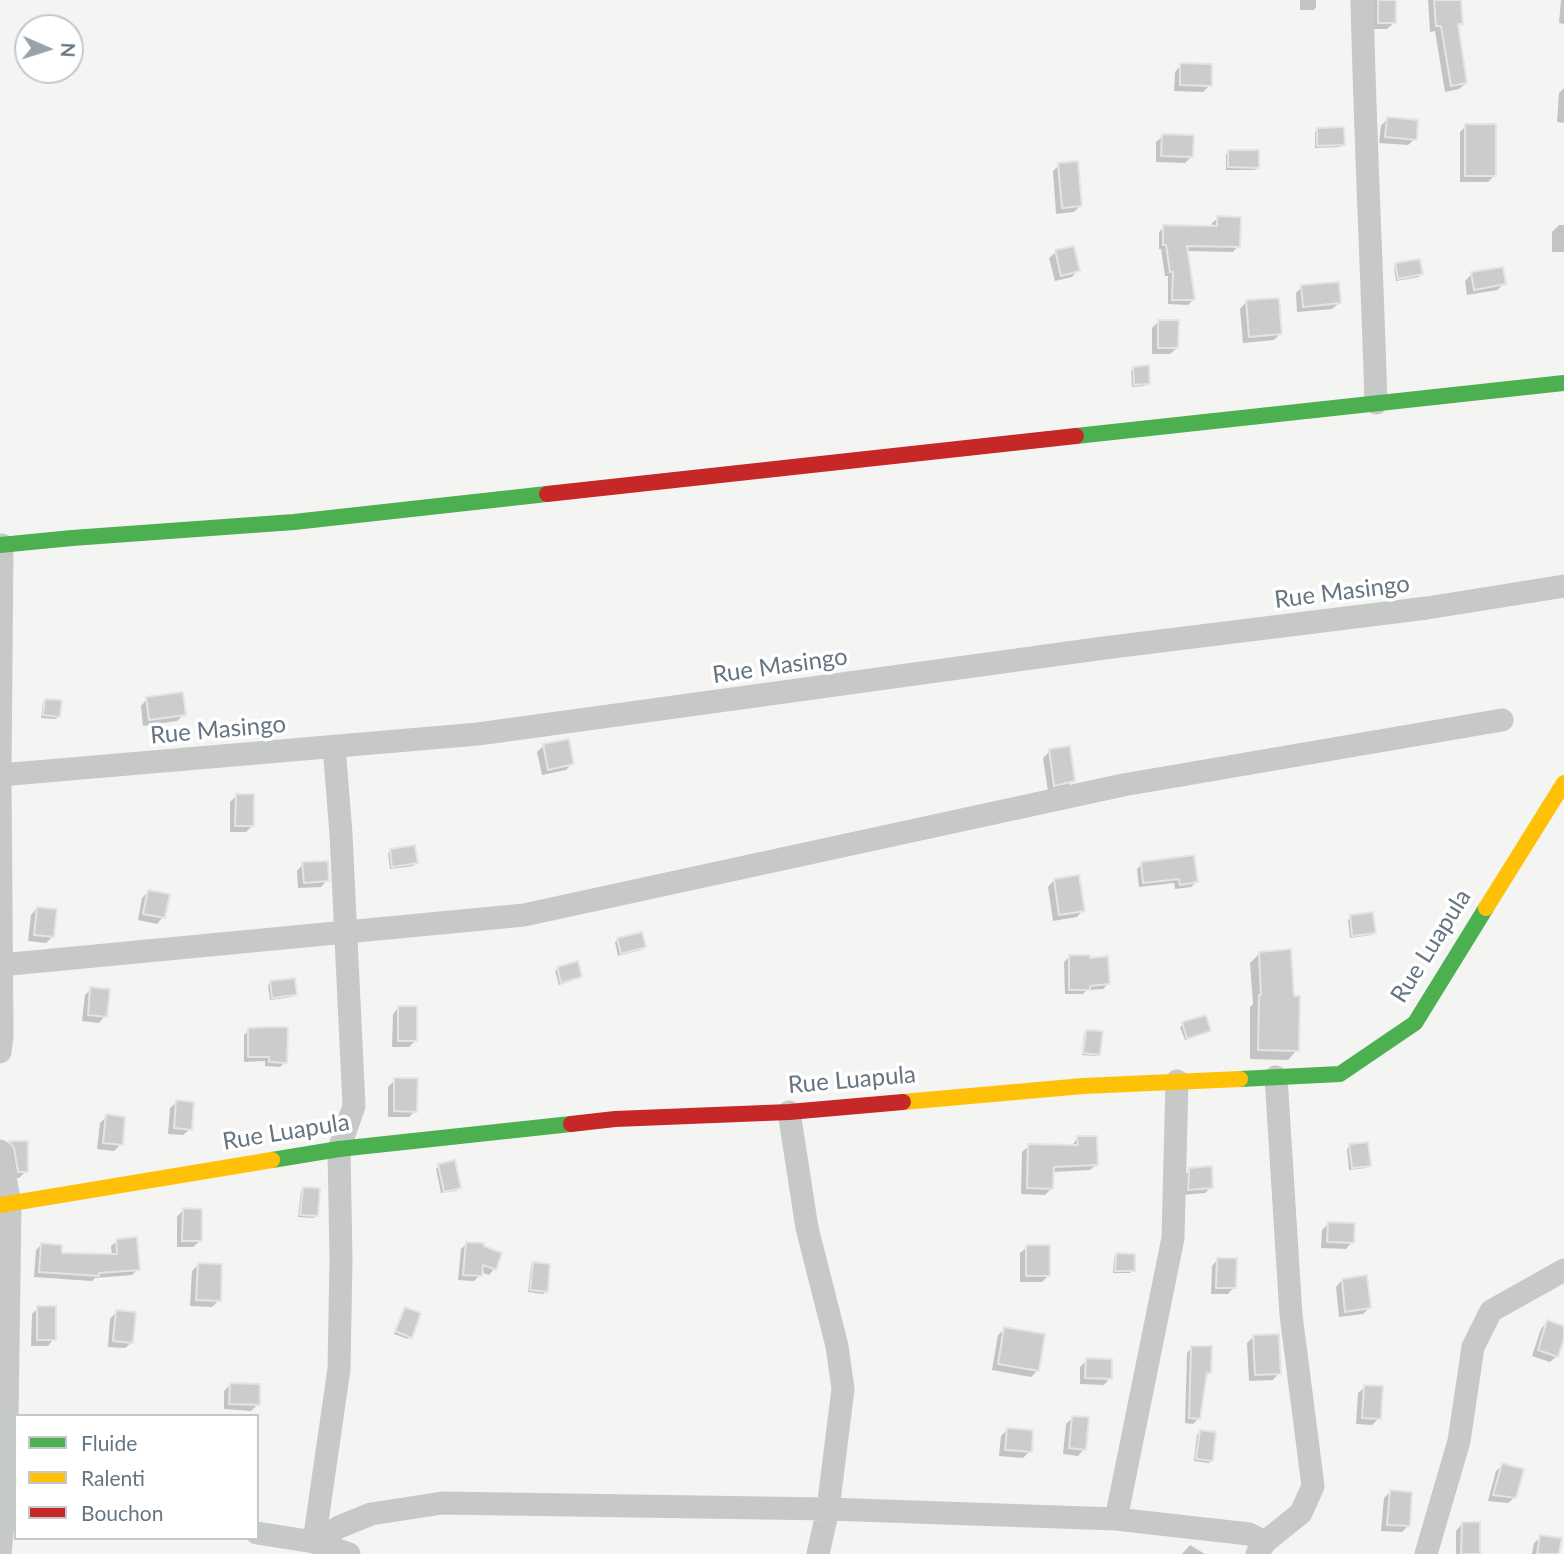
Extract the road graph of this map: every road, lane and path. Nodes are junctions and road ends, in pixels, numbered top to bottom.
1 (1362, 0) edge
2 (1564, 384) edge
3 (1377, 403) junction
4 (1, 545) edge
5 (1564, 586) edge
6 (1502, 720) dead end
7 (334, 746) junction
8 (0, 775) edge
9 (1564, 783) edge
10 (346, 932) junction
11 (1, 965) edge
12 (0, 1052) edge
13 (1276, 1077) junction
14 (1177, 1082) junction
15 (789, 1112) junction
16 (339, 1149) junction
17 (0, 1151) edge
18 (5, 1204) edge
19 (1564, 1270) edge
20 (7, 1492) edge
21 (828, 1509) junction
22 (1116, 1519) junction
23 (259, 1533) edge
24 (314, 1542) junction
25 (1261, 1548) edge
26 (0, 1554) edge
27 (349, 1554) edge
28 (818, 1554) edge
29 (1426, 1554) edge

1 - 3 street
2 - 3 street
3 - 4 street
4 - 8 street
5 - 7 street, Rue Masingo
6 - 10 street
7 - 8 street, Rue Masingo
7 - 10 street
8 - 11 street
9 - 13 street, Rue Luapula
10 - 11 street
10 - 16 street
11 - 12 street
13 - 14 street, Rue Luapula
13 - 25 street
14 - 15 street, Rue Luapula
14 - 22 street
15 - 16 street, Rue Luapula
15 - 21 street
16 - 18 street, Rue Luapula
16 - 24 street
17 - 18 street
18 - 20 street
19 - 29 street
20 - 26 street
21 - 22 street
21 - 24 street
21 - 28 street
22 - 25 street
23 - 24 street
24 - 27 street

